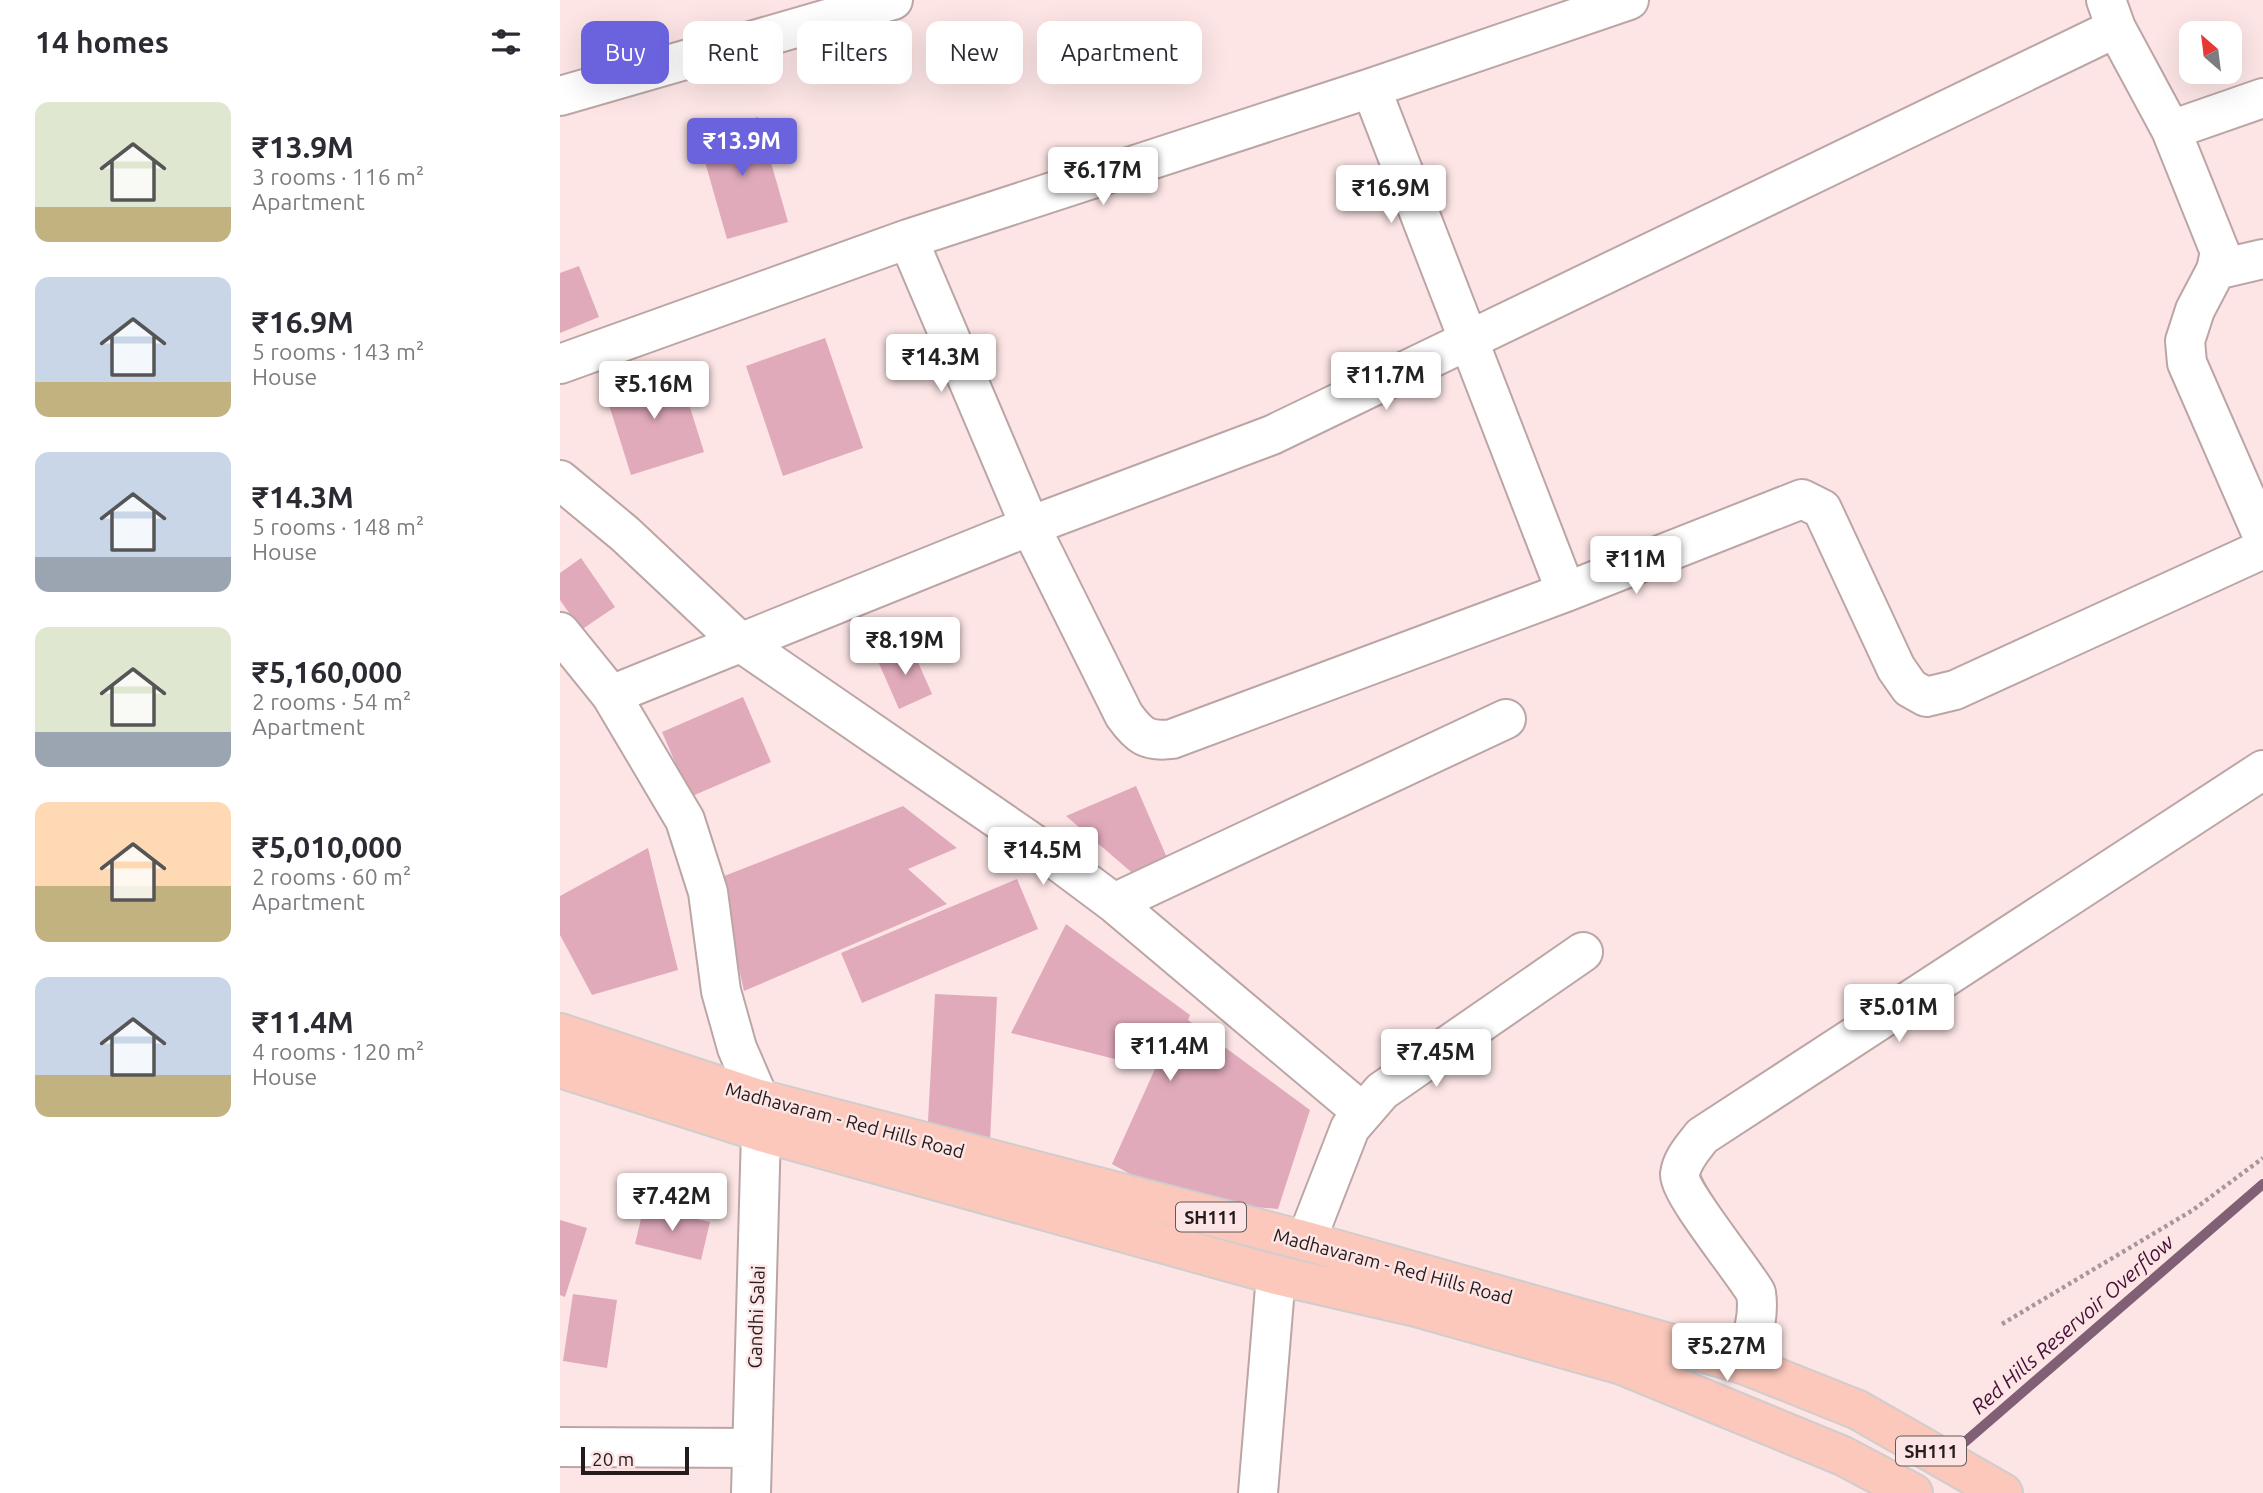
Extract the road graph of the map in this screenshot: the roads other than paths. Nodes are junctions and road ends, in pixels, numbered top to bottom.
1 (893, 0) edge
2 (1629, 0) edge
3 (2111, 14) edge
4 (1371, 88) junction
5 (560, 96) edge
6 (2263, 98) edge
7 (2171, 130) junction
8 (908, 239) junction
9 (2263, 259) edge
10 (2216, 270) junction
11 (1468, 339) junction
12 (560, 364) edge
13 (560, 480) edge
14 (1030, 526) junction
15 (2263, 537) edge
16 (2263, 549) edge
17 (1566, 592) junction
18 (560, 632) edge
19 (740, 642) junction
20 (611, 695) junction
21 (1506, 719) dead end
22 (2263, 770) edge
23 (1114, 904) junction
24 (1583, 952) dead end
25 (560, 1033) edge
26 (560, 1068) edge
27 (1361, 1111) junction
28 (760, 1115) junction
29 (1306, 1241) junction
30 (1276, 1275) junction
31 (1706, 1353) junction
32 (1743, 1364) junction
33 (1692, 1394) junction
34 (560, 1447) edge
35 (752, 1448) junction
36 (751, 1493) edge
37 (1258, 1493) edge
38 (1913, 1493) edge
39 (2003, 1493) edge

1 - 5 street
2 - 4 street
3 - 7 street
3 - 11 street
4 - 8 street
4 - 11 street
6 - 7 street
7 - 10 street
8 - 12 street
8 - 14 street
9 - 10 street
10 - 15 street
11 - 14 street
11 - 17 street
13 - 19 street
14 - 17 street
14 - 19 street
16 - 17 street
18 - 20 street
19 - 20 street
19 - 23 street
20 - 28 street
21 - 23 street
22 - 32 street
23 - 27 street
24 - 27 street
25 - 28 main road, Madhavaram - Red Hills Road / SH111
26 - 28 main road, Madhavaram - Red Hills Road / SH111
27 - 29 street
28 - 29 main road, Madhavaram - Red Hills Road / SH111
28 - 30 main road, Madhavaram - Red Hills Road / SH111
28 - 35 street, Gandhi Salai
29 - 31 main road, Madhavaram - Red Hills Road / SH111
30 - 33 main road, Madhavaram - Red Hills Road / SH111
30 - 37 street
31 - 32 main road, Madhavaram - Red Hills Road / SH111
31 - 33 street
32 - 39 main road, Madhavaram - Red Hills Road / SH111
33 - 38 main road, Madhavaram - Red Hills Road / SH111
34 - 35 street
35 - 36 street, Gandhi Salai

